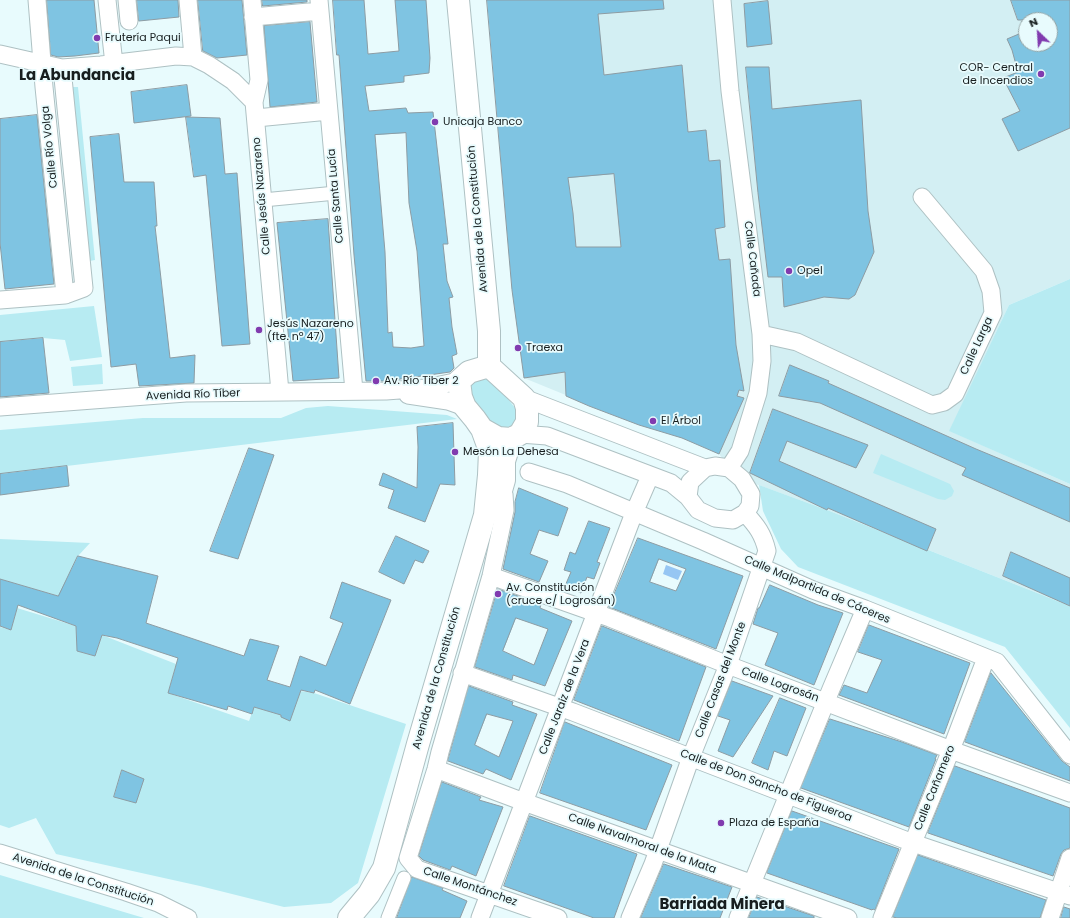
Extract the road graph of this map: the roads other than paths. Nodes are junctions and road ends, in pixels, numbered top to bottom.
1 (37, 0) edge
2 (107, 0) edge
3 (127, 0) edge
4 (188, 0) edge
5 (252, 0) edge
6 (458, 0) edge
7 (722, 0) edge
8 (319, 6) edge
9 (254, 17) junction
10 (129, 21) dead end
11 (0, 54) edge
12 (193, 57) junction
13 (42, 63) junction
14 (114, 64) junction
15 (62, 68) junction
16 (255, 110) junction
17 (329, 111) junction
18 (336, 193) junction
19 (922, 197) dead end
20 (263, 200) junction
21 (65, 294) junction
22 (0, 300) edge
23 (761, 334) junction
24 (489, 366) junction
25 (459, 382) junction
26 (354, 391) junction
27 (386, 391) junction
28 (280, 392) junction
29 (524, 398) junction
30 (0, 407) edge
31 (465, 407) junction
32 (482, 429) junction
33 (516, 436) junction
34 (704, 468) junction
35 (729, 468) junction
36 (529, 472) dead end
37 (650, 476) junction
38 (504, 480) junction
39 (688, 497) junction
40 (634, 513) junction
41 (745, 513) junction
42 (762, 567) junction
43 (491, 576) junction
44 (865, 609) junction
45 (597, 613) junction
46 (986, 658) junction
47 (728, 665) junction
48 (462, 673) junction
49 (826, 702) junction
50 (560, 707) junction
51 (951, 750) junction
52 (1070, 754) edge
53 (691, 757) junction
54 (436, 769) junction
55 (1070, 793) edge
56 (788, 794) junction
57 (524, 802) junction
58 (913, 843) junction
59 (658, 849) junction
60 (0, 854) edge
61 (408, 858) joint
62 (1070, 858) edge
63 (0, 865) edge
64 (404, 878) dead end
65 (752, 883) junction
66 (489, 894) junction
67 (1064, 894) edge
68 (163, 918) edge
69 (188, 918) edge
70 (350, 918) edge
71 (367, 918) edge
72 (388, 918) edge
73 (480, 918) edge
74 (558, 918) edge
75 (630, 918) edge
76 (738, 918) edge
77 (848, 918) edge
78 (882, 918) edge
79 (1050, 918) edge

1 - 13 street, Calle Río Volga
2 - 14 street
3 - 10 street
4 - 12 street
5 - 9 street, Calle Jesús Nazareno
6 - 24 main road, Avenida de la Constitución
7 - 23 street, Calle Cañada
8 - 9 street
8 - 17 street, Calle Santa Lucía
9 - 16 street, Calle Jesús Nazareno
11 - 13 street
12 - 14 street
12 - 16 street
13 - 15 street
13 - 21 street, Calle Río Volga
14 - 15 street
15 - 21 street, Calle Río Volga
16 - 17 street
16 - 20 street, Calle Jesús Nazareno
17 - 18 street, Calle Santa Lucía
18 - 20 street
18 - 26 street, Calle Santa Lucía
19 - 23 street, Calle Larga
20 - 28 street, Calle Jesús Nazareno
21 - 22 street
23 - 35 street, Calle Cañada
24 - 25 main road
24 - 29 main road
25 - 27 street, Avenida Río Tíber
25 - 31 main road
26 - 27 street, Avenida Río Tíber
26 - 28 street, Avenida Río Tíber
27 - 31 street, Avenida Río Tíber
28 - 30 street, Avenida Río Tíber
29 - 33 main road
29 - 34 street
31 - 32 main road
32 - 33 main road
32 - 70 main road, Avenida de la Constitución
33 - 37 street
33 - 38 main road, Avenida de la Constitución
34 - 35 street
34 - 39 street
35 - 41 street
36 - 40 street, Calle Malpartida de Cáceres
37 - 39 street
37 - 40 street, Calle Jaraiz de la Vera
38 - 43 street, Avenida de la Constitución
38 - 71 main road, Avenida de la Constitución
39 - 41 street
40 - 42 street, Calle Malpartida de Cáceres
40 - 45 street, Calle Jaraiz de la Vera
41 - 42 street, Calle Casas del Monte
42 - 44 street, Calle Malpartida de Cáceres
42 - 47 street, Calle Casas del Monte
43 - 45 street, Calle Logrosán
43 - 48 street, Avenida de la Constitución
44 - 46 street, Calle Malpartida de Cáceres
44 - 49 street
45 - 47 street, Calle Logrosán
45 - 50 street, Calle Jaraiz de la Vera
46 - 51 street, Calle Cañamero
46 - 52 street, Calle Malpartida de Cáceres
47 - 49 street, Calle Logrosán
47 - 53 street, Calle Casas del Monte
48 - 50 street, Calle de Don Sancho de Figueroa
48 - 54 street, Avenida de la Constitución
49 - 51 street, Calle Logrosán
49 - 56 street
50 - 53 street, Calle de Don Sancho de Figueroa
50 - 57 street, Calle Jaraiz de la Vera
51 - 55 street, Calle Logrosán
51 - 58 street, Calle Cañamero
53 - 56 street, Calle de Don Sancho de Figueroa
53 - 59 street, Calle Casas del Monte
54 - 57 street, Calle Navalmoral de la Mata
54 - 61 street, Avenida de la Constitución
56 - 58 street, Calle de Don Sancho de Figueroa
56 - 65 street
57 - 59 street, Calle Navalmoral de la Mata
57 - 66 street, Calle Jaraiz de la Vera
58 - 67 street, Calle de Don Sancho de Figueroa
58 - 78 street, Calle Cañamero
59 - 65 street, Calle Navalmoral de la Mata
59 - 75 street, Calle Casas del Monte
60 - 69 street, Avenida de la Constitución
61 - 66 street, Calle Montánchez
62 - 67 street
63 - 68 street, Avenida de la Constitución
64 - 72 street
65 - 76 street
65 - 77 street, Calle Navalmoral de la Mata
66 - 73 street, Calle Jaraiz de la Vera
66 - 74 street, Calle Montánchez
67 - 79 street

